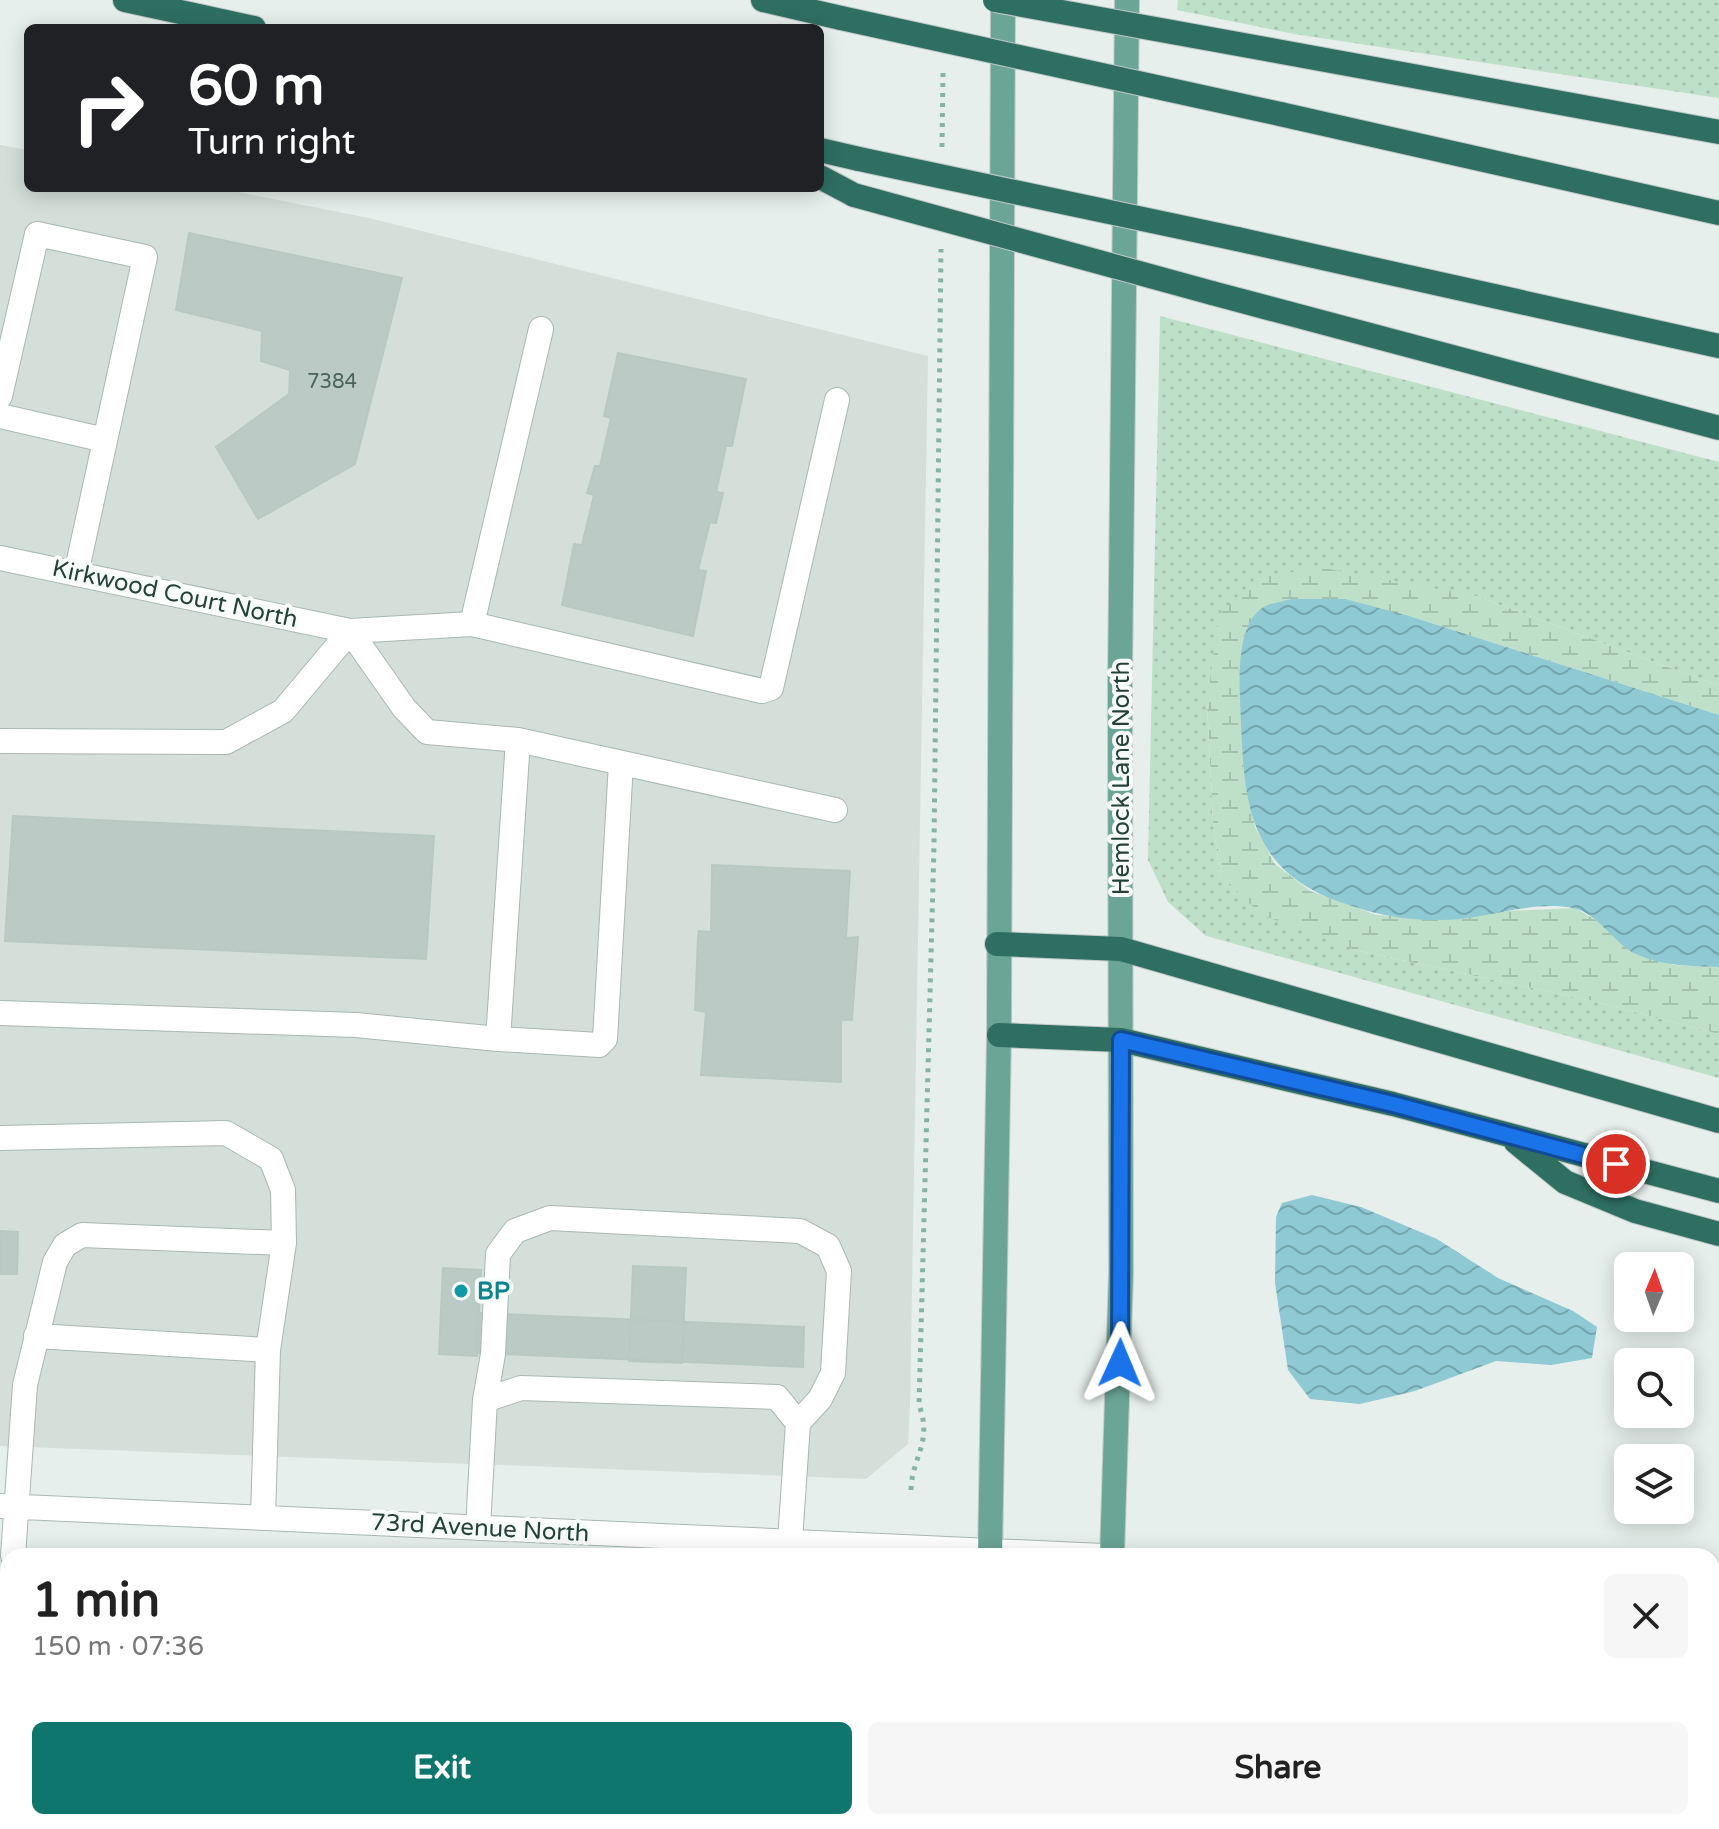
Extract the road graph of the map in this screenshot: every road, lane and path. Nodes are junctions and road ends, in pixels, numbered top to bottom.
1 (125, 0) edge
2 (763, 0) edge
3 (995, 0) edge
4 (1003, 0) edge
5 (1127, 0) edge
6 (236, 24) edge
7 (943, 62) dead end
8 (1719, 132) edge
9 (824, 151) edge
10 (942, 156) dead end
11 (824, 179) edge
12 (1719, 213) edge
13 (942, 233) dead end
14 (541, 329) dead end
15 (1719, 346) edge
16 (0, 396) edge
17 (837, 400) dead end
18 (0, 416) edge
19 (1719, 428) edge
20 (105, 440) junction
21 (0, 558) edge
22 (76, 574) junction
23 (472, 624) junction
24 (350, 631) junction
25 (518, 740) junction
26 (0, 741) edge
27 (621, 763) junction
28 (835, 810) dead end
29 (997, 944) junction
30 (1121, 949) junction
31 (0, 1013) edge
32 (999, 1035) junction
33 (498, 1039) junction
34 (1121, 1040) junction
35 (1719, 1121) edge
36 (1508, 1135) junction
37 (0, 1138) edge
38 (1719, 1191) edge
39 (1719, 1234) edge
40 (284, 1243) junction
41 (36, 1336) junction
42 (268, 1350) junction
43 (485, 1400) junction
44 (798, 1423) junction
45 (911, 1490) dead end
46 (8, 1506) edge
47 (263, 1518) junction
48 (478, 1528) junction
49 (790, 1541) junction
50 (12, 1548) edge
51 (907, 1548) edge
52 (990, 1548) edge
53 (1112, 1548) edge

1 - 6 highway
2 - 12 highway, bridge
3 - 8 highway, bridge
4 - 29 main road
5 - 30 main road, Hemlock Lane North
7 - 10 path
9 - 15 highway, bridge
11 - 19 highway, bridge
13 - 45 path
14 - 23 street
16 - 20 street
17 - 23 street, Kirkwood Court North
18 - 20 street
20 - 22 street
21 - 22 street, Kirkwood Court North
22 - 24 street, Kirkwood Court North
23 - 24 street, Kirkwood Court North
24 - 25 street
24 - 26 street
25 - 27 street
25 - 33 street
27 - 28 street
27 - 33 street
29 - 30 highway
29 - 32 main road
30 - 34 main road, Hemlock Lane North
30 - 35 highway
31 - 33 street
32 - 34 highway
32 - 52 main road
34 - 36 highway
34 - 53 main road, Hemlock Lane North
36 - 38 highway
36 - 39 highway
37 - 40 street
40 - 41 street
40 - 42 street
41 - 42 street
41 - 46 street
42 - 47 street
43 - 44 street
43 - 44 street
43 - 48 street
44 - 49 street
46 - 47 street, 73rd Avenue North
46 - 50 street
47 - 48 street, 73rd Avenue North
48 - 49 street, 73rd Avenue North
49 - 51 street, 73rd Avenue North

